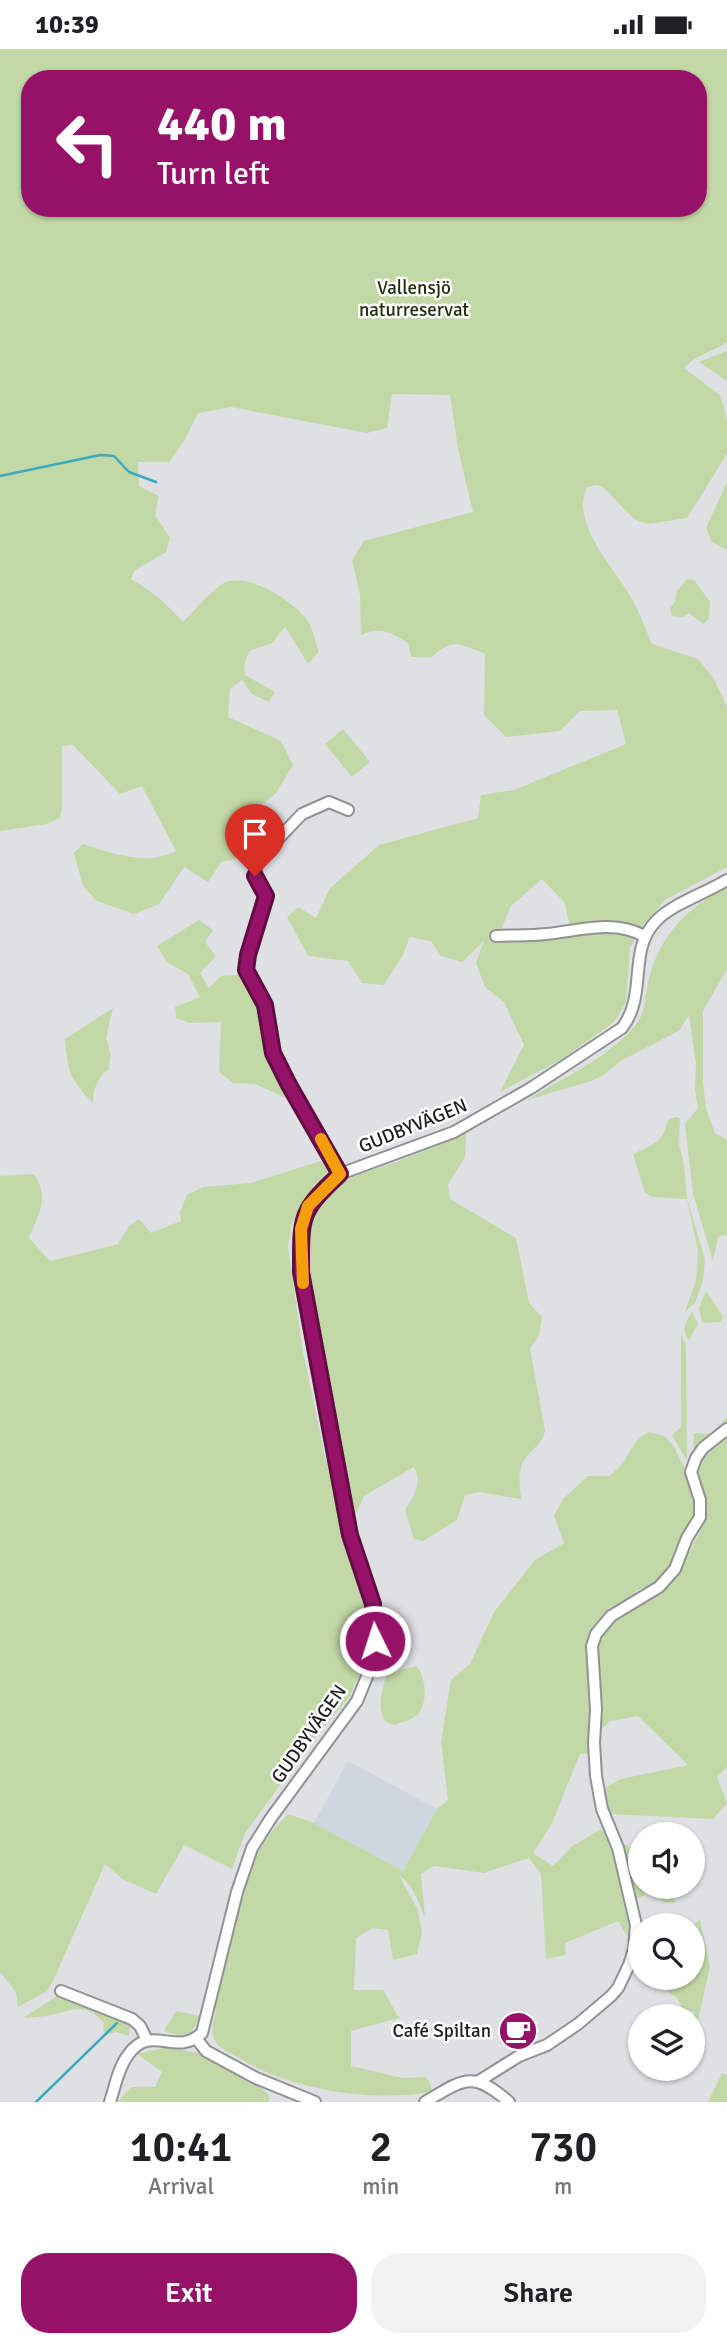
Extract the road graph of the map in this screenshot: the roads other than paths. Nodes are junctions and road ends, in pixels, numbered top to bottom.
1 (348, 810) dead end
2 (727, 880) edge
3 (496, 936) dead end
4 (644, 936) junction
5 (340, 1174) junction
6 (727, 1429) edge
7 (61, 1991) dead end
8 (196, 2038) junction
9 (147, 2040) junction
10 (480, 2081) junction
11 (110, 2102) edge
12 (315, 2102) edge
13 (425, 2102) edge
14 (509, 2102) edge

1 - 5 street
2 - 4 street
3 - 4 street
4 - 5 street, GUDBYVÄGEN
5 - 8 street, GUDBYVÄGEN
6 - 10 street
7 - 9 street
8 - 9 street
8 - 12 street
9 - 11 street
10 - 13 street
10 - 14 street

